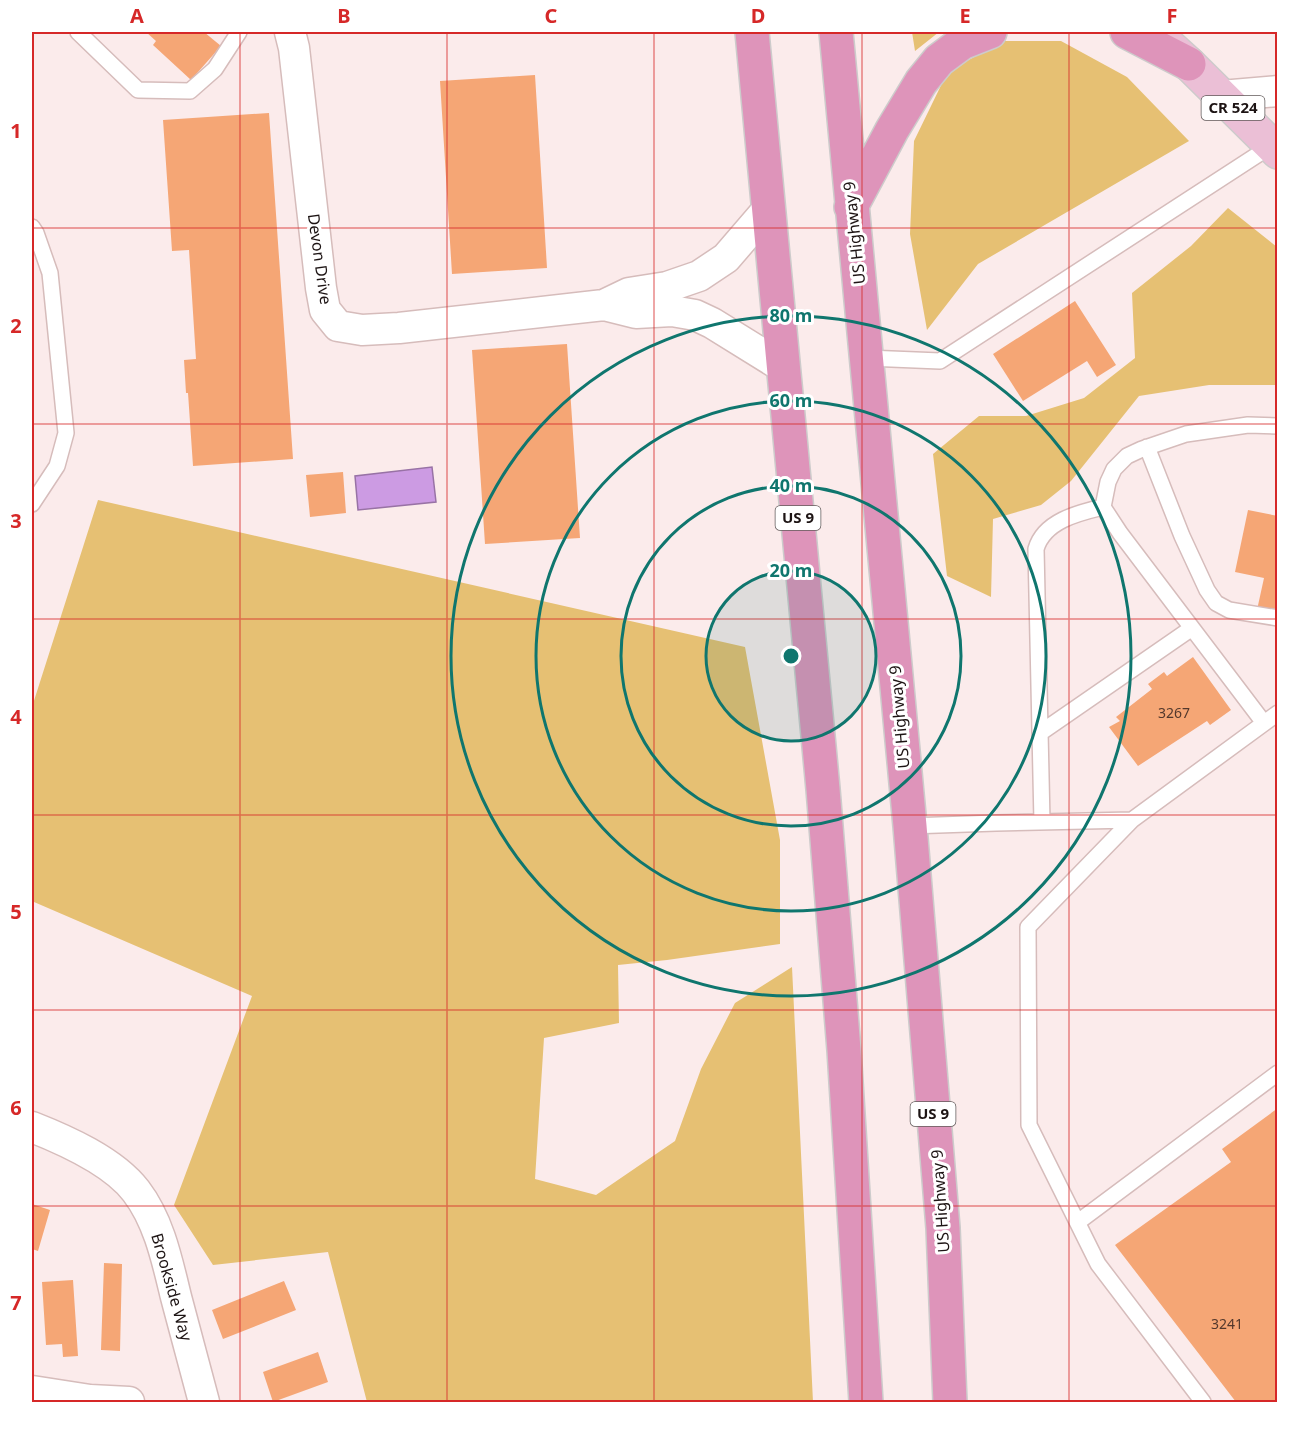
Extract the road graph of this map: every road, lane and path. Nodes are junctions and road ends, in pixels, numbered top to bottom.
1 (78, 32) edge
2 (239, 32) edge
3 (290, 32) edge
4 (752, 32) edge
5 (836, 32) edge
6 (990, 32) edge
7 (1127, 32) edge
8 (1154, 32) edge
9 (1190, 64) junction
10 (1278, 91) edge
11 (1221, 96) junction
12 (1274, 149) edge
13 (851, 207) junction
14 (769, 208) junction
15 (32, 227) edge
16 (604, 305) junction
17 (867, 358) junction
18 (783, 367) junction
19 (1278, 426) edge
20 (1147, 447) junction
21 (32, 504) edge
22 (1103, 507) junction
23 (1278, 618) edge
24 (1192, 628) junction
25 (1278, 713) edge
26 (1264, 723) junction
27 (1040, 733) junction
28 (1132, 820) junction
29 (1042, 822) junction
30 (910, 826) junction
31 (1278, 1073) edge
32 (32, 1127) edge
33 (1078, 1222) junction
34 (32, 1391) edge
35 (129, 1402) edge
36 (204, 1402) edge
37 (866, 1402) edge
38 (950, 1402) edge
39 (1203, 1402) edge

1 - 2 lane
3 - 16 street, Devon Drive
4 - 14 highway, US 9
5 - 13 highway, US Highway 9 / US 9
6 - 13 highway
7 - 9 highway
8 - 9 main road, CR 524
9 - 11 main road, CR 524
10 - 11 street
11 - 12 main road, CR 524
12 - 17 lane
13 - 17 highway, US Highway 9 / US 9
14 - 16 street
14 - 18 highway, US 9
15 - 21 lane
16 - 18 street
17 - 30 highway, US Highway 9 / US 9
18 - 37 highway, US 9
19 - 20 lane
20 - 22 lane
20 - 23 lane
22 - 24 lane
22 - 27 lane
24 - 26 lane
24 - 27 lane
25 - 26 lane
26 - 28 lane
27 - 29 lane
28 - 29 lane
28 - 33 lane
29 - 30 lane
30 - 38 highway, US Highway 9 / US 9
31 - 33 lane
32 - 36 street, Brookside Way
33 - 39 lane
34 - 35 street

